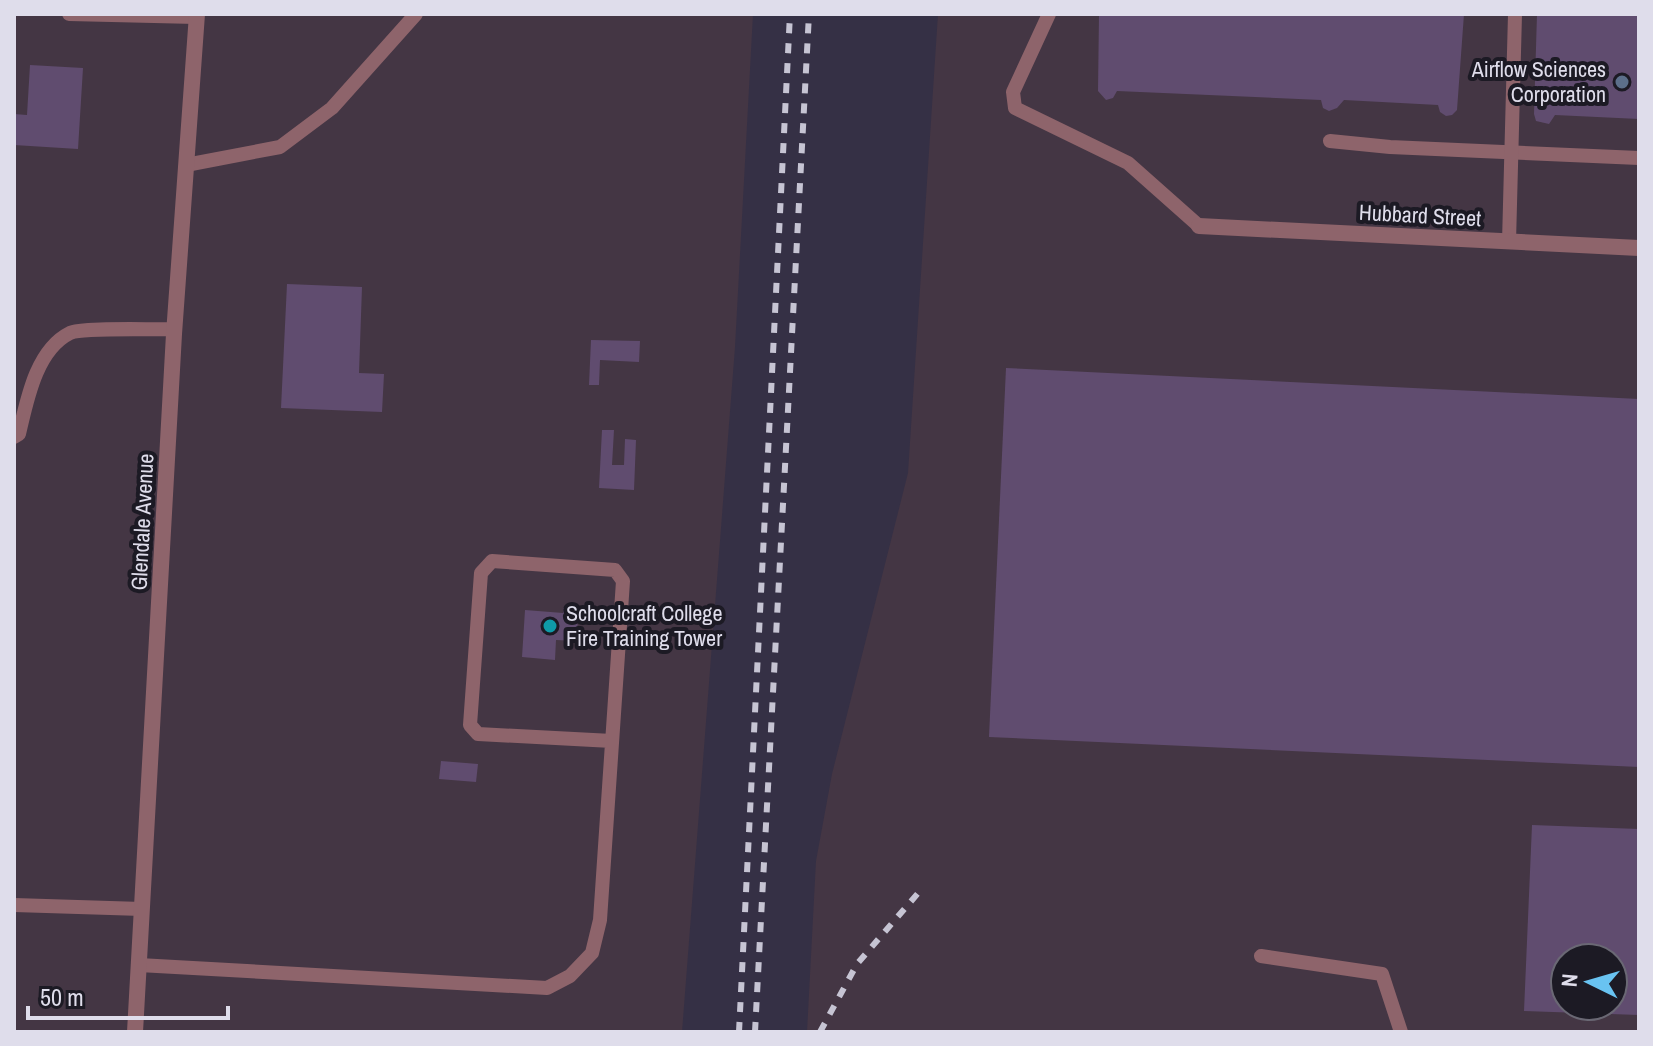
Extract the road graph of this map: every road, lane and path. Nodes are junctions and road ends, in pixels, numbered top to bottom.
1 (69, 14) edge
2 (416, 14) edge
3 (1049, 14) edge
4 (1515, 14) edge
5 (196, 16) edge
6 (1330, 141) dead end
7 (1511, 152) junction
8 (1639, 158) edge
9 (186, 165) junction
10 (1199, 226) joint
11 (1509, 242) junction
12 (1639, 248) edge
13 (175, 329) junction
14 (14, 437) edge
15 (612, 741) junction
16 (14, 905) edge
17 (142, 909) junction
18 (1261, 956) dead end
19 (139, 965) junction
20 (135, 1032) edge
21 (1403, 1032) edge

1 - 5 lane
2 - 9 lane
3 - 10 lane
4 - 7 lane
5 - 9 street, Glendale Avenue
6 - 7 lane
7 - 8 lane
7 - 11 lane
9 - 13 street, Glendale Avenue
10 - 11 street, Hubbard Street
11 - 12 street, Hubbard Street
13 - 14 lane
13 - 17 street, Glendale Avenue
15 - 15 lane
15 - 19 lane
16 - 17 lane
17 - 19 street, Glendale Avenue
18 - 21 lane
19 - 20 street, Glendale Avenue

